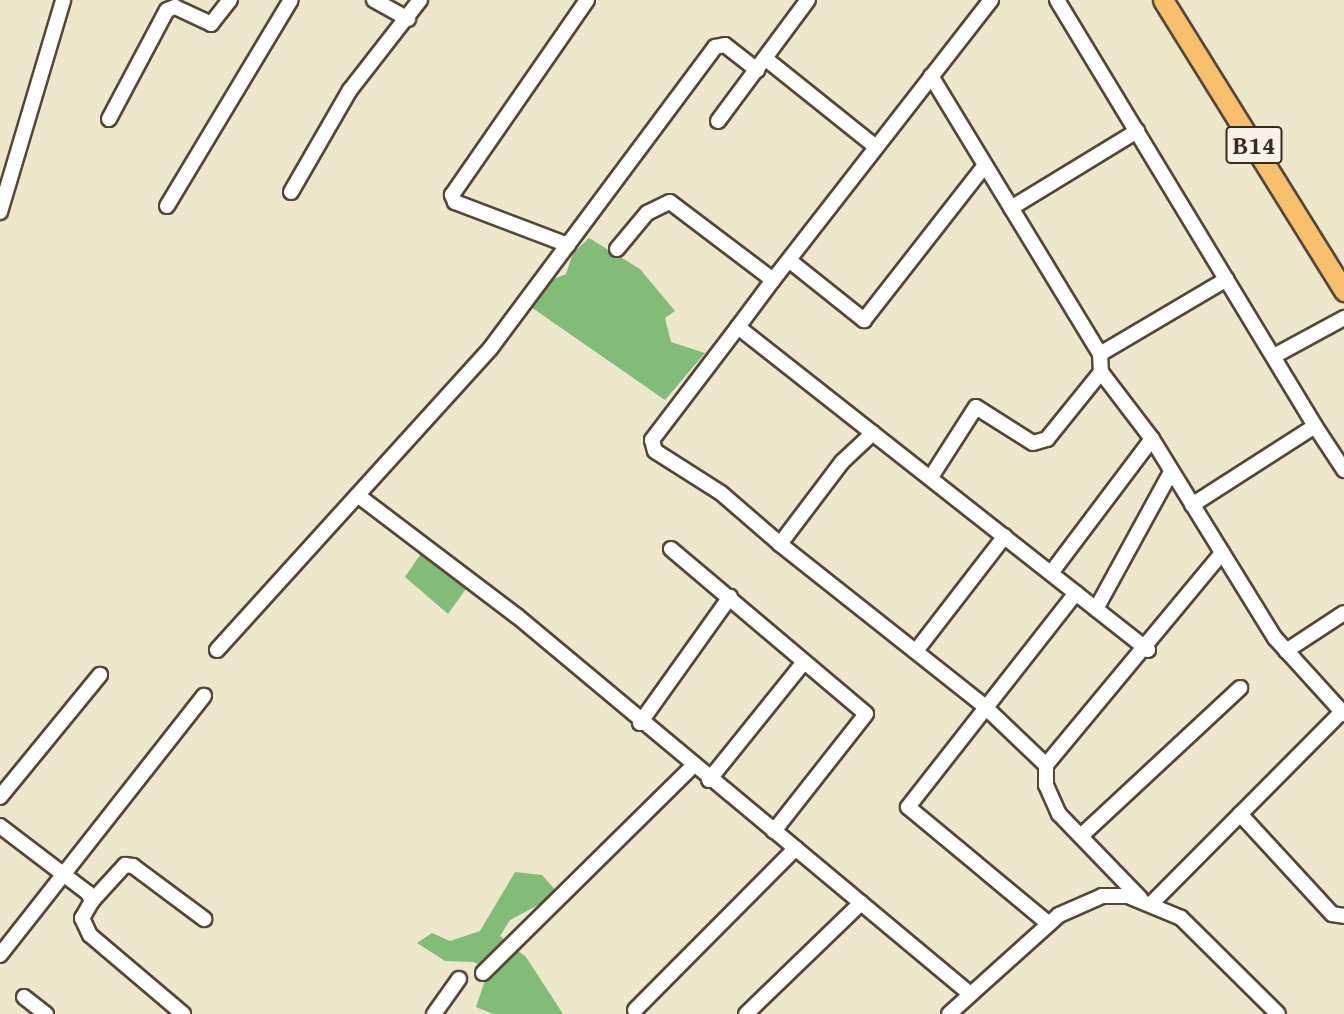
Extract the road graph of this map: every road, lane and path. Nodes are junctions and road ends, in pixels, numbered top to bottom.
1 (63, 0) edge
2 (230, 0) edge
3 (291, 0) edge
4 (373, 0) edge
5 (420, 0) edge
6 (587, 0) edge
7 (808, 0) edge
8 (1057, 0) edge
9 (1164, 0) edge
10 (981, 3) edge
11 (408, 19) junction
12 (762, 64) junction
13 (931, 76) junction
14 (109, 119) dead end
15 (718, 121) dead end
16 (1137, 131) junction
17 (876, 147) junction
18 (982, 169) junction
19 (291, 192) dead end
20 (167, 206) dead end
21 (1011, 208) junction
22 (0, 212) edge
23 (568, 245) junction
24 (617, 248) dead end
25 (790, 261) junction
26 (1227, 279) junction
27 (773, 280) junction
28 (1344, 291) edge
29 (1344, 317) edge
30 (738, 327) junction
31 (1100, 355) junction
32 (1274, 356) junction
33 (1101, 372) junction
34 (1315, 426) junction
35 (873, 433) junction
36 (1152, 439) junction
37 (1344, 470) edge
38 (1171, 472) junction
39 (930, 477) junction
40 (360, 497) junction
41 (1192, 506) junction
42 (1005, 536) junction
43 (780, 544) junction
44 (671, 549) dead end
45 (1222, 554) junction
46 (1051, 573) junction
47 (1076, 593) junction
48 (730, 597) junction
49 (1096, 609) junction
50 (1344, 613) edge
51 (217, 650) dead end
52 (1147, 650) junction
53 (916, 651) junction
54 (1286, 651) junction
55 (804, 662) junction
56 (100, 675) dead end
57 (1240, 688) dead end
58 (204, 696) dead end
59 (984, 705) junction
60 (1343, 713) edge
61 (640, 723) junction
62 (1046, 765) junction
63 (693, 766) junction
64 (709, 780) junction
65 (0, 797) edge
66 (1240, 814) junction
67 (0, 826) edge
68 (774, 831) junction
69 (1083, 835) junction
70 (796, 848) junction
71 (63, 877) junction
72 (92, 901) junction
73 (1147, 901) junction
74 (861, 903) junction
75 (1344, 916) edge
76 (204, 919) dead end
77 (1049, 924) junction
78 (0, 955) edge
79 (483, 973) dead end
80 (460, 979) dead end
81 (970, 994) junction
82 (24, 997) dead end
83 (635, 1010) dead end
84 (180, 1013) edge
85 (46, 1014) edge
86 (434, 1014) edge
87 (746, 1014) edge
88 (949, 1014) edge
89 (1278, 1014) edge

1 - 22 street
2 - 14 street
3 - 20 street
4 - 11 street
5 - 11 street
6 - 23 street
7 - 12 street
8 - 16 street
9 - 28 highway, B14
10 - 13 street
11 - 19 street
12 - 15 street
12 - 17 street
12 - 23 street
13 - 17 street
13 - 18 street
16 - 21 street
16 - 26 street
17 - 25 street
18 - 21 street
18 - 25 street
21 - 31 street
23 - 40 street
24 - 27 street
25 - 27 street
26 - 31 street
26 - 32 street
27 - 30 street
29 - 32 street
30 - 35 street
30 - 43 street
31 - 33 street
32 - 34 street
33 - 36 street
33 - 39 street
34 - 37 street
34 - 41 street
35 - 39 street
35 - 43 street
36 - 38 street
36 - 46 street
38 - 41 street
38 - 49 street
39 - 42 street
40 - 51 street
40 - 61 street
41 - 45 street
42 - 46 street
42 - 53 street
43 - 53 street
44 - 48 street
45 - 52 street
45 - 54 street
46 - 47 street
47 - 49 street
47 - 59 street
48 - 55 street
48 - 61 street
49 - 52 street
50 - 54 street
52 - 62 street
53 - 59 street
54 - 60 street
55 - 64 street
55 - 68 street
56 - 65 street
57 - 69 street
58 - 71 street
59 - 62 street
59 - 77 street
60 - 66 street
61 - 63 street
62 - 69 street
63 - 64 street
63 - 79 street
64 - 68 street
66 - 73 street
66 - 75 street
67 - 71 street
68 - 70 street
69 - 73 street
70 - 74 street
70 - 83 street
71 - 72 street
71 - 78 street
72 - 76 street
72 - 84 street
73 - 77 street
73 - 89 street
74 - 81 street
74 - 87 street
77 - 81 street
80 - 86 street
81 - 88 street
82 - 85 street

